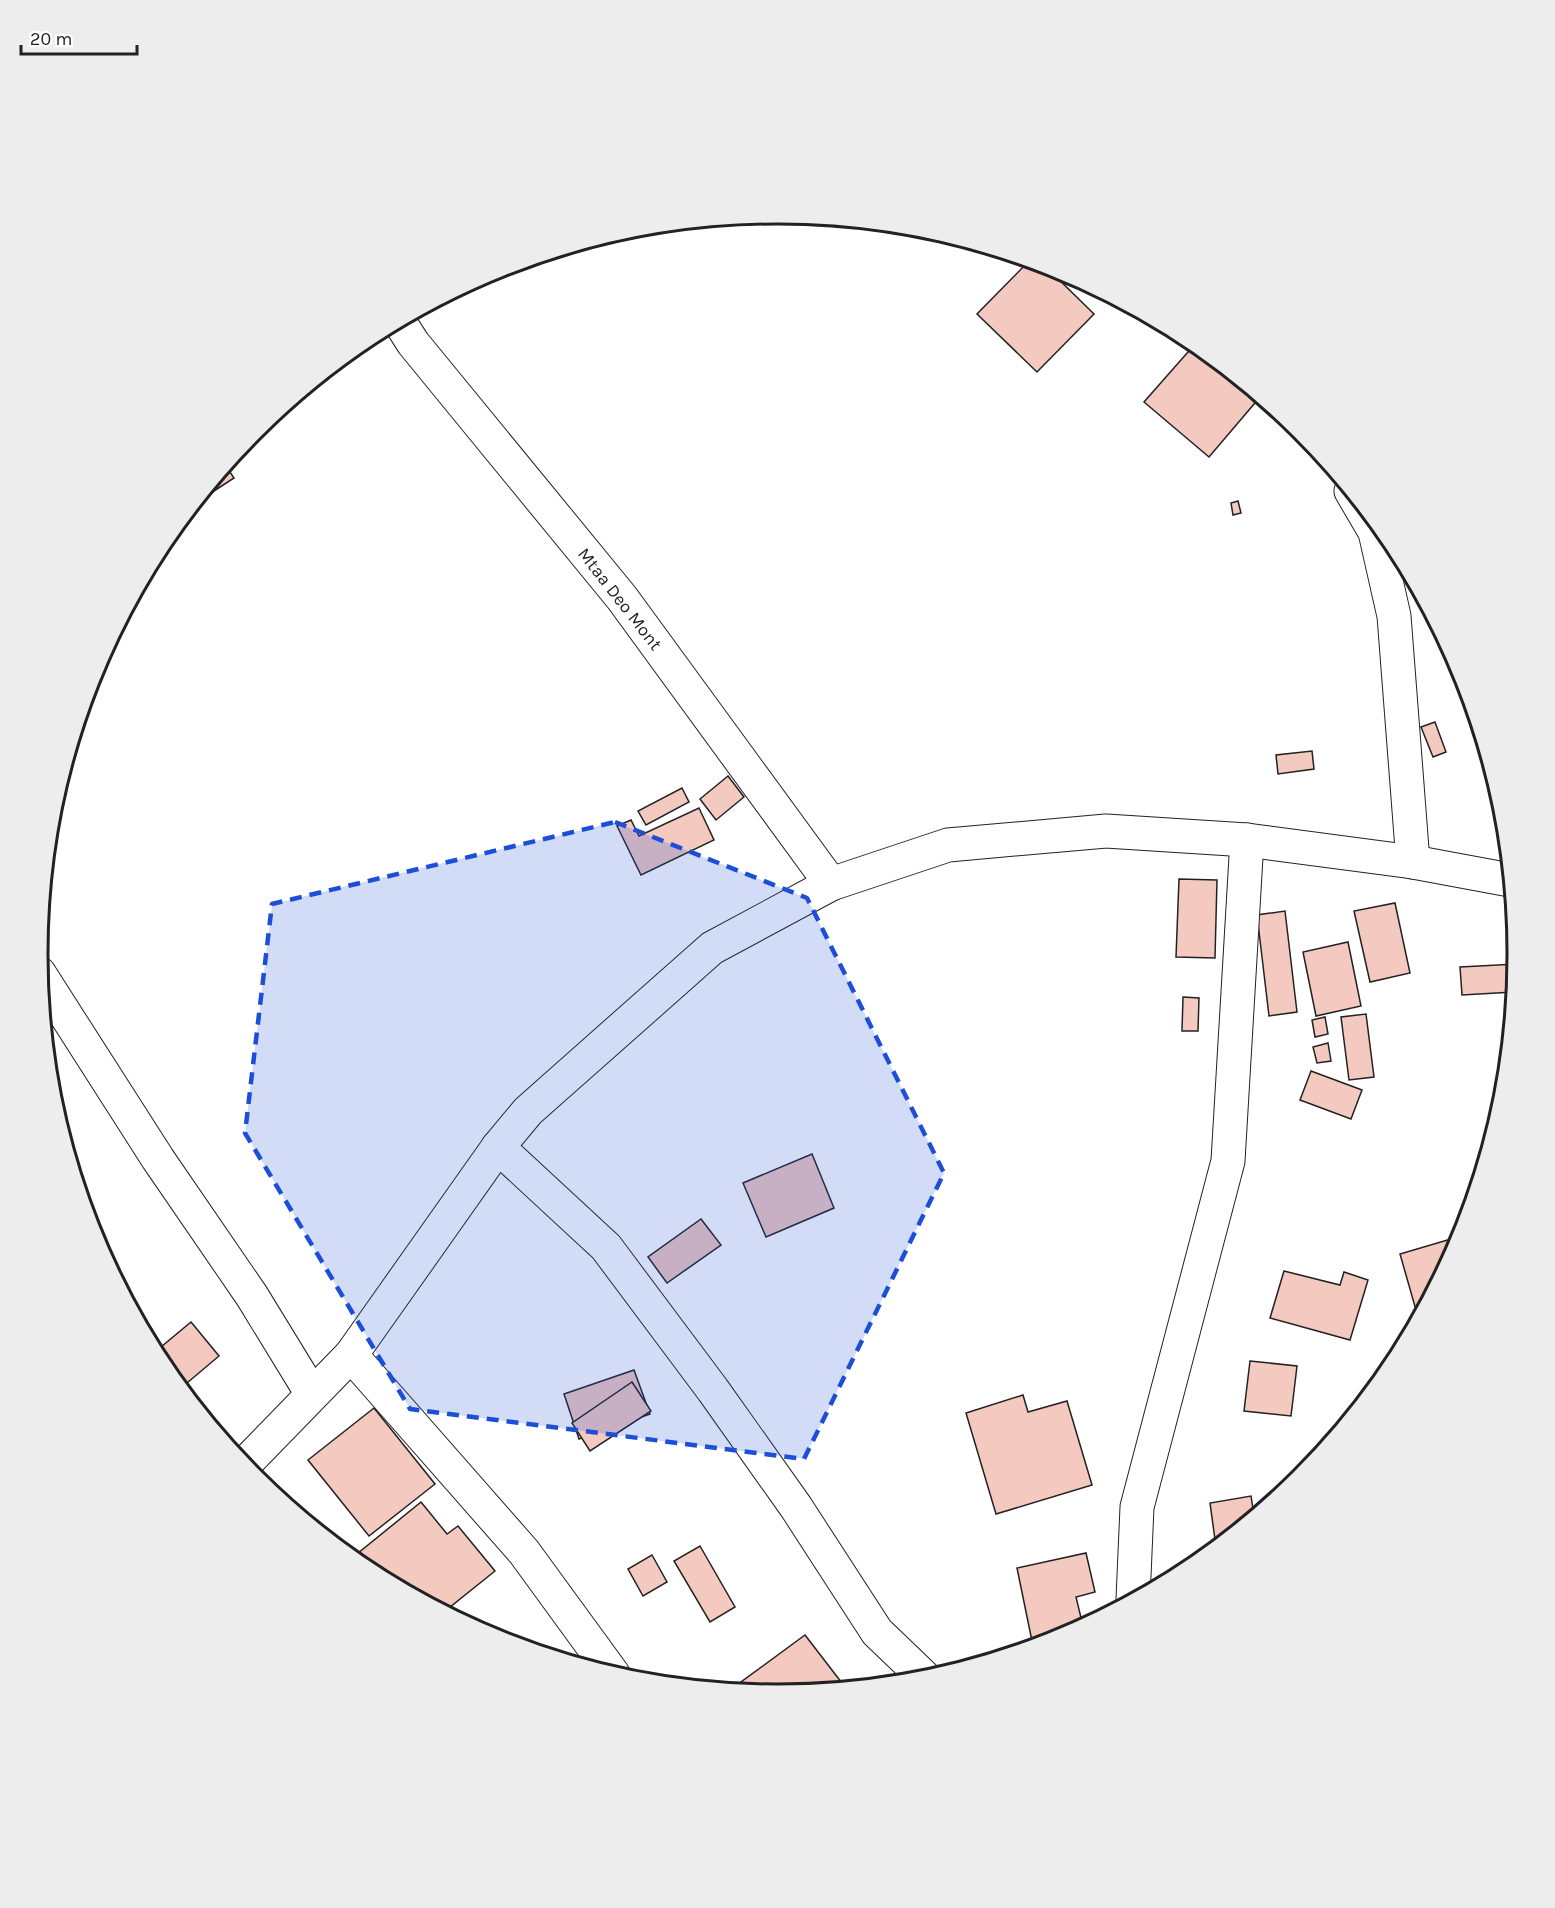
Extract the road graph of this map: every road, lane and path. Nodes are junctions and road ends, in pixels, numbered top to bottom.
1 (403, 328) edge
2 (1376, 539) edge
3 (1247, 840) junction
4 (1413, 862) junction
5 (1503, 879) edge
6 (831, 884) junction
7 (49, 989) edge
8 (498, 1147) junction
9 (351, 1355) junction
10 (312, 1394) junction
11 (251, 1458) edge
12 (1133, 1591) edge
13 (605, 1662) edge
14 (917, 1670) edge

1 - 6 street, Mtaa Deo Mont
2 - 4 street
3 - 4 street
3 - 6 street
3 - 12 street
4 - 5 street
6 - 8 street
7 - 10 street
8 - 9 street
8 - 14 street
9 - 10 street
9 - 13 street
10 - 11 street

